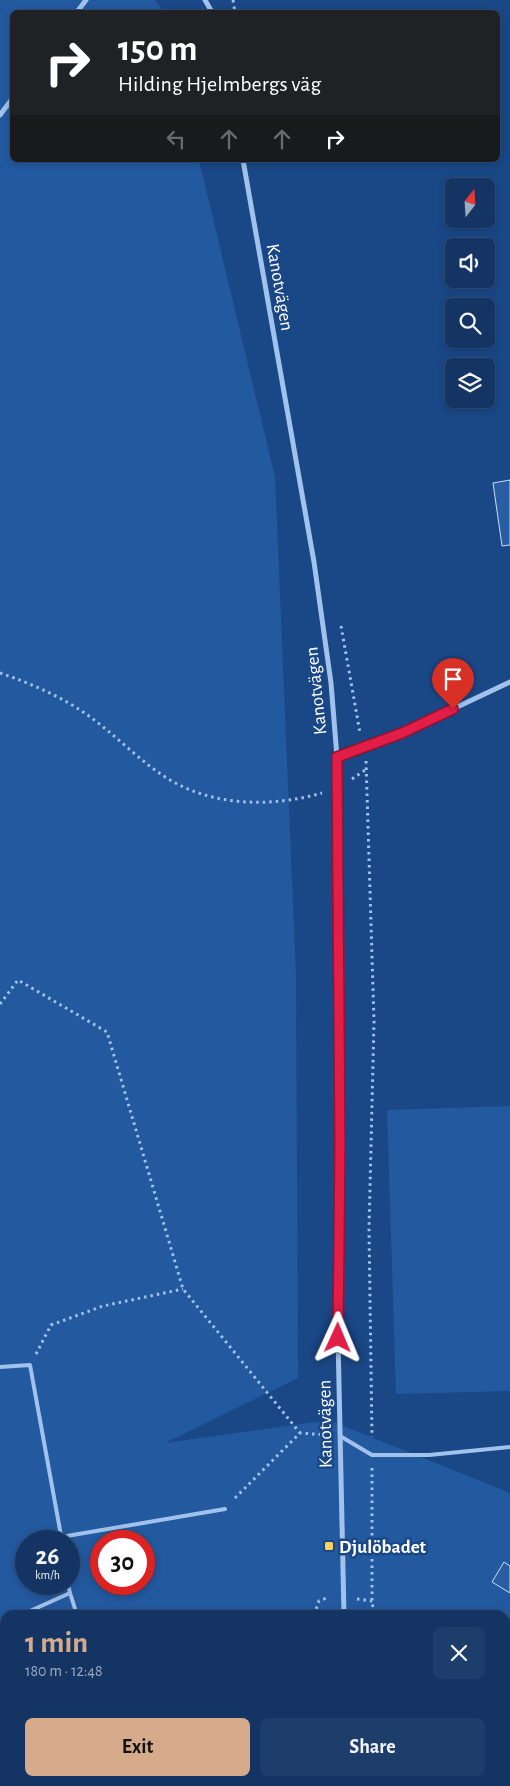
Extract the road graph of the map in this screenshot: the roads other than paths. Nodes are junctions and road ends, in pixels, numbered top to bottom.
1 (10, 102) edge
2 (0, 115) edge
3 (243, 162) edge
4 (510, 682) edge
5 (337, 757) junction
6 (0, 1367) edge
7 (340, 1436) junction
8 (510, 1447) edge
9 (225, 1509) road end
10 (59, 1530) edge
11 (80, 1536) edge
12 (68, 1595) edge
13 (70, 1595) edge
14 (33, 1610) edge
15 (75, 1610) edge
16 (344, 1610) edge

1 - 2 street
3 - 5 street, Kanotvägen
4 - 5 street
5 - 7 street, Kanotvägen
6 - 10 lane
7 - 8 lane
7 - 16 street, Kanotvägen
9 - 11 lane
12 - 14 lane
13 - 15 lane

